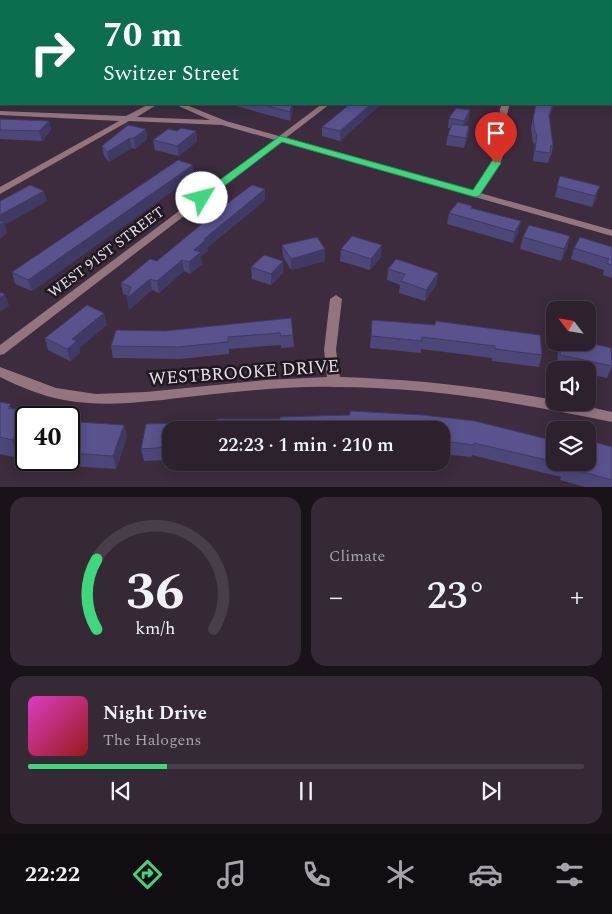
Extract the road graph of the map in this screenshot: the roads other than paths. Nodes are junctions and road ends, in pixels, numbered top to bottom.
1 (152, 105) edge
2 (180, 105) edge
3 (325, 105) edge
4 (506, 105) edge
5 (0, 113) edge
6 (127, 119) junction
7 (223, 123) junction
8 (280, 139) junction
9 (0, 191) edge
10 (475, 194) junction
11 (612, 233) edge
12 (336, 299) dead end
13 (0, 351) edge
14 (0, 372) edge
15 (334, 382) junction
16 (612, 417) edge

1 - 6 street
2 - 7 street
3 - 8 street, WEST 91ST STREET
4 - 10 street
5 - 6 street
6 - 7 street
6 - 9 street
7 - 8 street
8 - 10 street
8 - 13 street, WEST 91ST STREET
10 - 11 street
12 - 15 street
14 - 15 street, WESTBROOKE DRIVE
15 - 16 street, WESTBROOKE DRIVE

